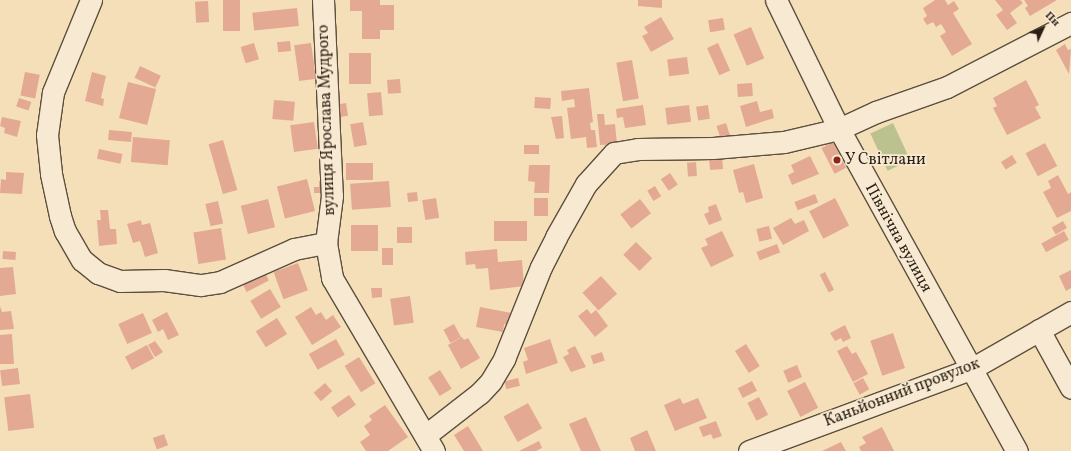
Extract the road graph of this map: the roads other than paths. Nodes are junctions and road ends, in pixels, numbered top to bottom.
1 (91, 0) edge
2 (323, 0) edge
3 (776, 0) edge
4 (1071, 23) edge
5 (839, 129) junction
6 (326, 243) junction
7 (1071, 312) edge
8 (1039, 330) junction
9 (971, 370) junction
10 (1071, 388) edge
11 (428, 446) edge
12 (749, 451) edge
13 (1016, 451) edge

1 - 6 street
2 - 6 street, вулиця Ярослава Мудрого
3 - 5 street, Північна вулиця
4 - 5 street
5 - 9 street, Північна вулиця
5 - 11 street
6 - 11 street, вулиця Ярослава Мудрого
7 - 8 street, Каньйонний провулок
8 - 9 street, Каньйонний провулок
8 - 10 street
9 - 12 street, Каньйонний провулок
9 - 13 street, Північна вулиця

